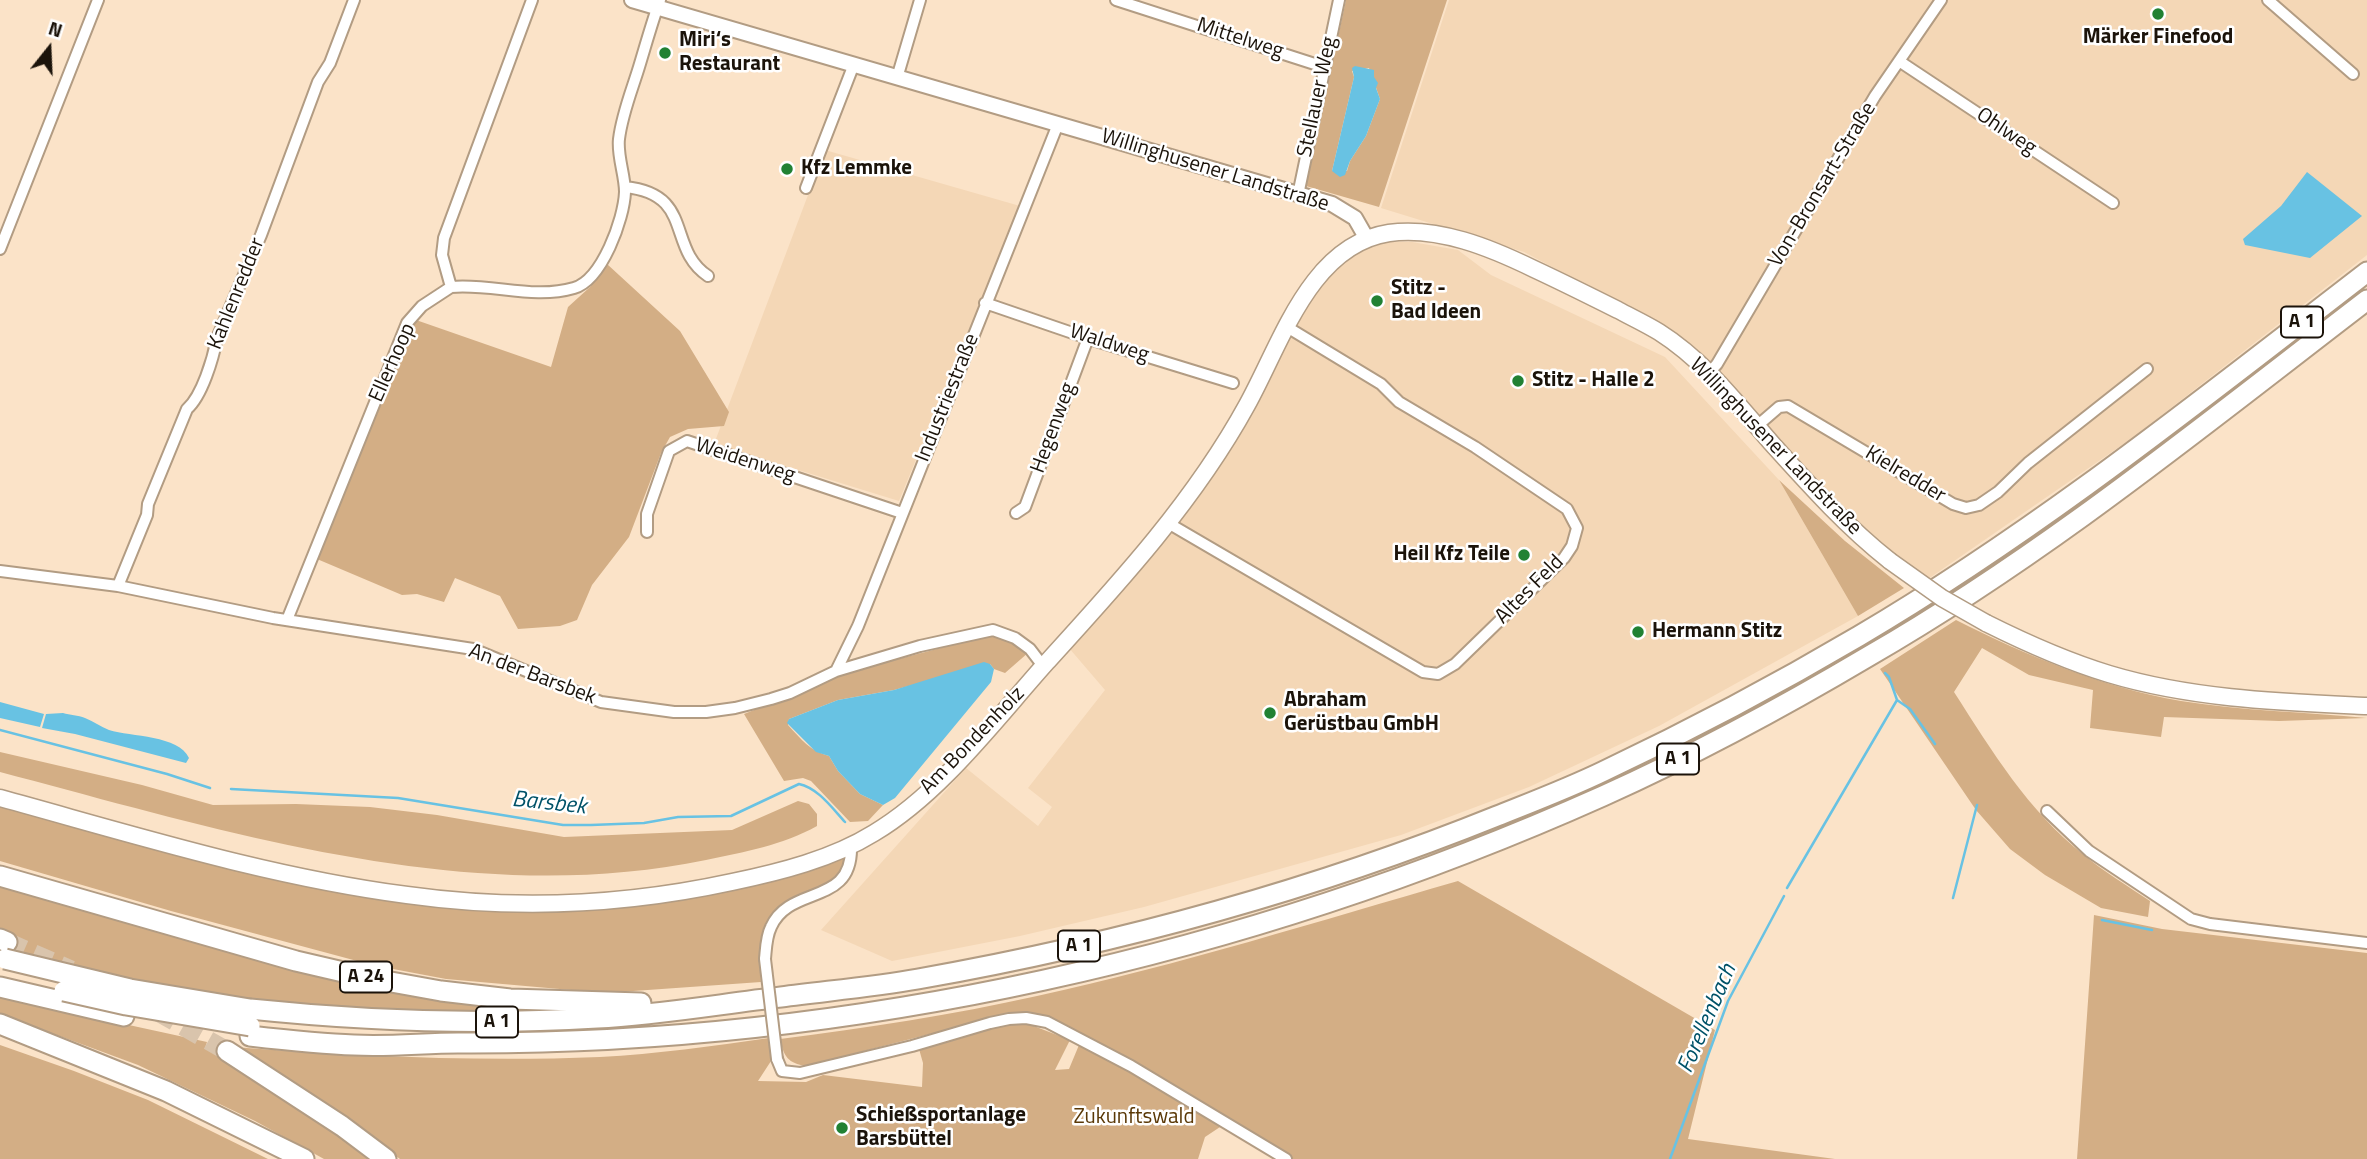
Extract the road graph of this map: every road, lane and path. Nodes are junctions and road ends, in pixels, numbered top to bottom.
1 (98, 0) edge
2 (354, 0) edge
3 (532, 0) edge
4 (632, 0) edge
5 (920, 0) edge
6 (1116, 0) edge
7 (1339, 0) edge
8 (1941, 0) edge
9 (2268, 0) edge
10 (659, 4) edge
11 (1899, 61) junction
12 (854, 64) junction
13 (1324, 67) junction
14 (2353, 74) dead end
15 (897, 78) junction
16 (1058, 124) junction
17 (625, 187) junction
18 (806, 188) dead end
19 (1298, 195) junction
20 (2113, 204) dead end
21 (1367, 239) junction
22 (0, 249) edge
23 (2367, 272) edge
24 (708, 276) dead end
25 (451, 287) junction
26 (2367, 300) edge
27 (985, 303) junction
28 (1287, 327) junction
29 (1088, 338) junction
30 (2147, 369) dead end
31 (1709, 373) junction
32 (1233, 383) dead end
33 (1757, 426) junction
34 (902, 513) junction
35 (1016, 513) dead end
36 (1168, 523) junction
37 (647, 532) dead end
38 (0, 571) edge
39 (118, 586) junction
40 (287, 620) junction
41 (1043, 666) junction
42 (836, 671) junction
43 (2367, 706) edge
44 (0, 798) edge
45 (2047, 811) dead end
46 (850, 846) junction
47 (0, 876) edge
48 (2367, 943) edge
49 (2, 954) edge
50 (0, 987) edge
51 (744, 1001) junction
52 (0, 1024) edge
53 (250, 1024) junction
54 (0, 1030) edge
55 (41, 1040) junction
56 (227, 1051) tunnel mouth
57 (304, 1159) edge
58 (386, 1159) edge
59 (1286, 1159) edge

1 - 22 street
2 - 39 street, Kahlenredder
3 - 25 street
4 - 10 street, Willinghusener Landstraße
5 - 15 street
6 - 13 street, Mittelweg
7 - 13 street, Stellauer Weg
8 - 11 street, Von-Bronsart-Straße
9 - 14 street
10 - 12 street, Willinghusener Landstraße
10 - 17 street
11 - 20 street, Ohlweg
11 - 31 street, Von-Bronsart-Straße
12 - 15 street, Willinghusener Landstraße
12 - 18 street
13 - 19 street, Stellauer Weg
15 - 16 street, Willinghusener Landstraße
16 - 19 street, Willinghusener Landstraße
16 - 27 street, Industriestraße
17 - 24 street
17 - 25 street
19 - 21 street, Willinghusener Landstraße
21 - 28 main road, Am Bondenholz
21 - 31 main road, Willinghusener Landstraße
23 - 51 highway, A 1
25 - 40 street, Ellerhoop
26 - 53 highway, A 1
27 - 29 street, Waldweg
27 - 34 street, Industriestraße
28 - 36 main road, Am Bondenholz
28 - 36 street, Altes Feld
29 - 32 street, Waldweg
29 - 35 street, Hegenweg
30 - 33 street, Kielredder
31 - 33 main road, Willinghusener Landstraße
33 - 43 main road, Willinghusener Landstraße, bridge
34 - 37 street, Weidenweg
34 - 42 street, Industriestraße
36 - 41 main road, Am Bondenholz
38 - 39 street, An der Barsbek
39 - 40 street, An der Barsbek
40 - 42 street, An der Barsbek
41 - 42 street, An der Barsbek
41 - 46 main road, Am Bondenholz
44 - 46 main road, Am Bondenholz
45 - 48 street
46 - 59 street, bridge
47 - 51 highway, A 24
49 - 53 highway, A 1, bridge
49 - 53 highway, A 1, bridge
50 - 53 highway, A 1
51 - 53 highway, A 1
52 - 55 highway
54 - 55 highway
55 - 57 highway
56 - 58 highway

